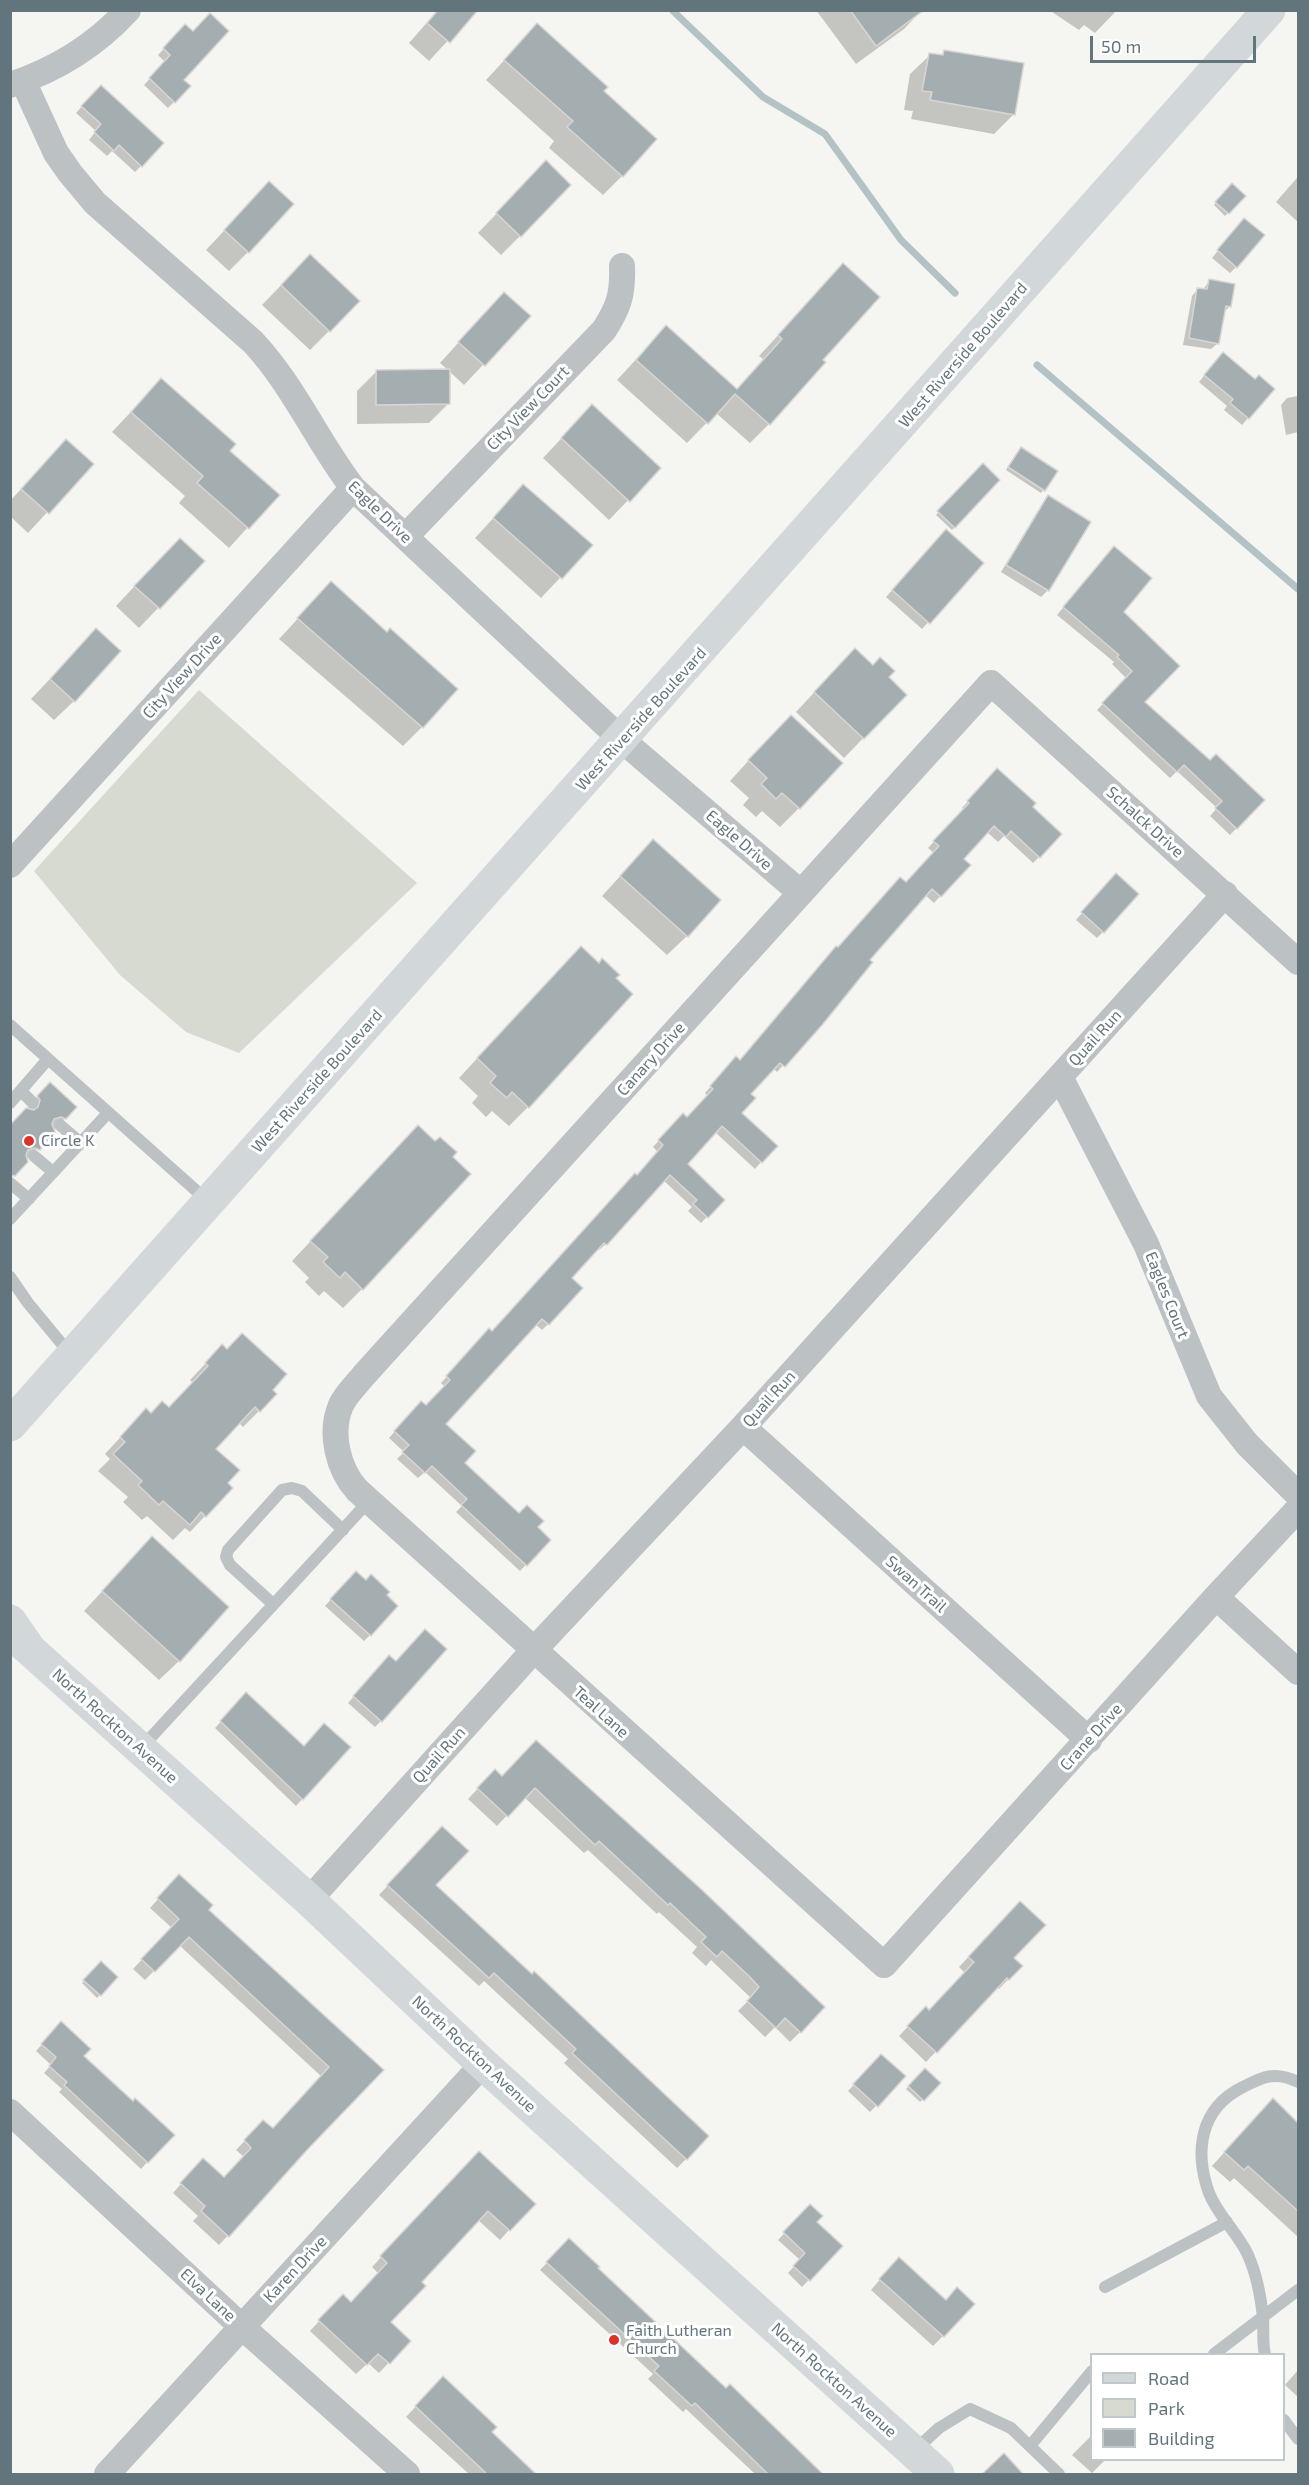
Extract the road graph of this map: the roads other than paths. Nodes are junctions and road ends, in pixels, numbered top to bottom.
1 (128, 10) edge
2 (1269, 10) edge
3 (17, 83) edge
4 (622, 266) dead end
5 (353, 488) junction
6 (405, 537) junction
7 (991, 683) joint
8 (622, 740) junction
9 (10, 865) edge
10 (801, 893) junction
11 (1225, 894) junction
12 (1299, 962) edge
13 (10, 1025) edge
14 (48, 1059) junction
15 (1060, 1077) junction
16 (21, 1091) junction
17 (32, 1101) dead end
18 (10, 1103) edge
19 (108, 1113) junction
20 (60, 1125) dead end
21 (81, 1143) junction
22 (34, 1156) dead end
23 (53, 1172) junction
24 (10, 1183) edge
25 (29, 1199) junction
26 (210, 1202) junction
27 (10, 1219) edge
28 (10, 1277) edge
29 (72, 1356) junction
30 (16, 1415) edge
31 (743, 1427) junction
32 (10, 1437) edge
33 (337, 1446) joint
34 (1299, 1495) edge
35 (369, 1501) junction
36 (1299, 1509) edge
37 (343, 1530) junction
38 (1216, 1597) junction
39 (273, 1604) junction
40 (15, 1635) edge
41 (533, 1651) junction
42 (1299, 1672) edge
43 (1089, 1740) junction
44 (141, 1749) junction
45 (309, 1900) junction
46 (884, 1965) joint
47 (483, 2064) junction
48 (1299, 2082) edge
49 (10, 2112) edge
50 (1227, 2222) junction
51 (1105, 2287) dead end
52 (1299, 2290) edge
53 (1263, 2318) junction
54 (241, 2326) junction
55 (1217, 2353) edge
56 (1265, 2353) edge
57 (1090, 2374) edge
58 (1285, 2421) edge
59 (1299, 2439) edge
60 (1030, 2446) junction
61 (913, 2452) junction
62 (107, 2475) edge
63 (408, 2475) edge
64 (938, 2475) edge
65 (1059, 2475) edge

1 - 3 street
2 - 8 main road, West Riverside Boulevard
3 - 5 street, Eagle Drive
4 - 6 street, City View Court
5 - 6 street, Eagle Drive
5 - 9 street, City View Drive
6 - 8 street, Eagle Drive
7 - 10 street, Canary Drive
7 - 11 street, Schalck Drive
8 - 10 street, Eagle Drive
8 - 26 main road, West Riverside Boulevard
10 - 33 street, Canary Drive
11 - 12 street, Schalck Drive
11 - 15 street, Quail Run
13 - 14 lane
14 - 16 lane
14 - 19 lane
15 - 31 street, Quail Run
15 - 34 street, Eagles Court
16 - 17 lane
16 - 18 lane
19 - 21 lane
19 - 26 lane
20 - 21 lane
21 - 23 lane
22 - 23 lane
23 - 25 lane
24 - 25 lane
25 - 27 lane
26 - 29 main road, West Riverside Boulevard
28 - 29 lane
29 - 30 main road, West Riverside Boulevard
30 - 32 main road, West Riverside Boulevard
31 - 41 street, Quail Run
31 - 43 street, Swan Trail
33 - 35 street, Teal Lane
35 - 37 lane
35 - 41 street, Teal Lane
36 - 38 street, Crane Drive
37 - 39 lane
37 - 39 lane
38 - 42 street
38 - 43 street, Crane Drive
39 - 44 lane
40 - 44 main road, North Rockton Avenue
41 - 45 street, Quail Run
41 - 46 street, Teal Lane
43 - 46 street, Crane Drive
44 - 45 main road, North Rockton Avenue
45 - 47 main road, North Rockton Avenue
47 - 54 street, Karen Drive
47 - 61 main road, North Rockton Avenue
48 - 50 lane
49 - 54 street, Elva Lane
50 - 51 lane
50 - 53 lane
52 - 53 lane
53 - 55 lane
53 - 56 lane
54 - 62 street, Karen Drive
54 - 63 street, Elva Lane
57 - 60 lane
58 - 59 lane
60 - 61 lane
60 - 65 lane
61 - 64 main road, North Rockton Avenue

